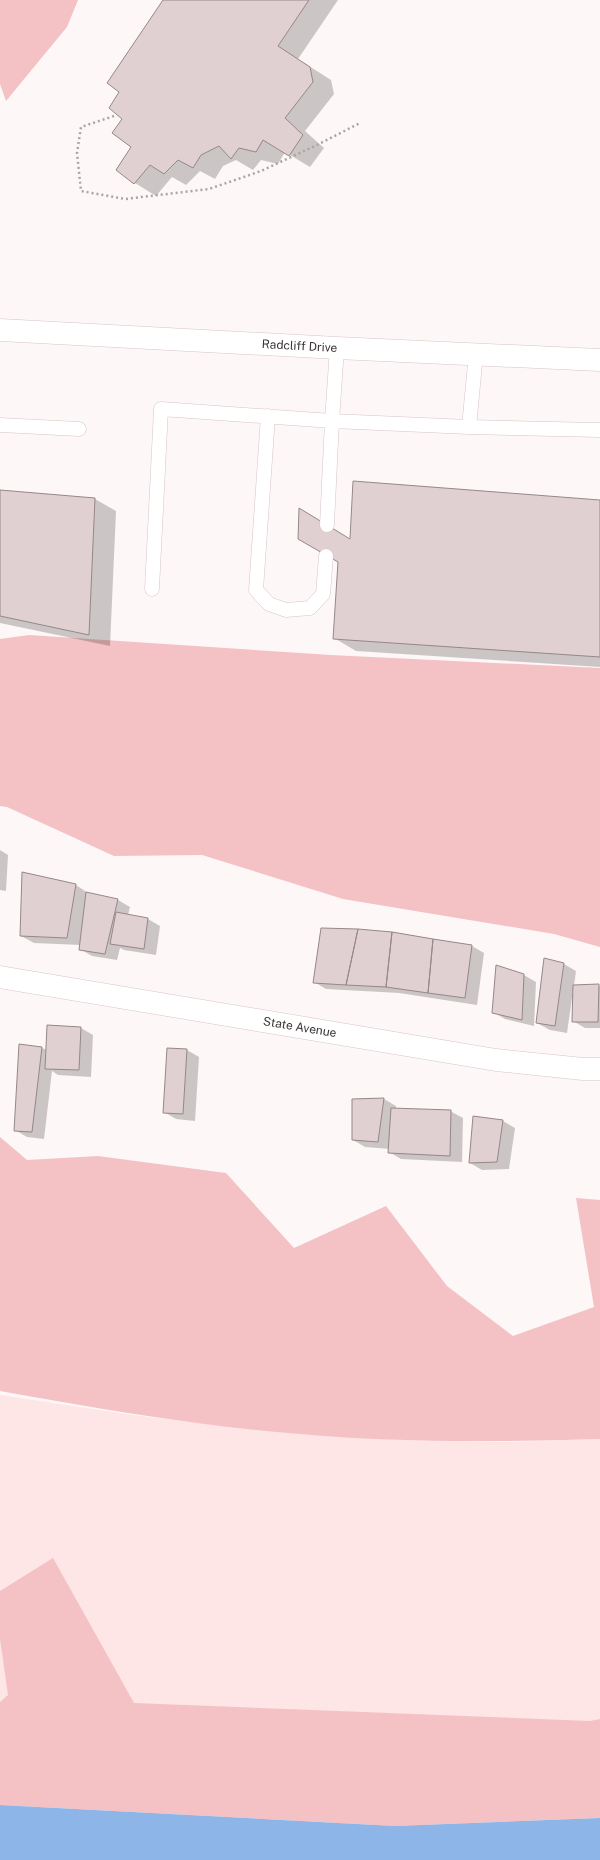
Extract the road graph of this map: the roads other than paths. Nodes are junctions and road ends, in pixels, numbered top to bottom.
1 (0, 330) edge
2 (337, 348) junction
3 (476, 354) junction
4 (600, 360) edge
5 (268, 416) junction
6 (332, 421) junction
7 (0, 425) edge
8 (469, 427) junction
9 (79, 429) dead end
10 (600, 430) edge
11 (327, 525) dead end
12 (326, 556) dead end
13 (152, 589) dead end
14 (0, 977) edge
15 (600, 1069) edge

1 - 2 street, Radcliff Drive
2 - 3 street, Radcliff Drive
2 - 6 lane
3 - 4 street, Radcliff Drive
3 - 8 lane
5 - 6 lane
5 - 12 lane
5 - 13 lane
6 - 8 lane
6 - 11 lane
7 - 9 lane
8 - 10 lane
14 - 15 street, State Avenue

